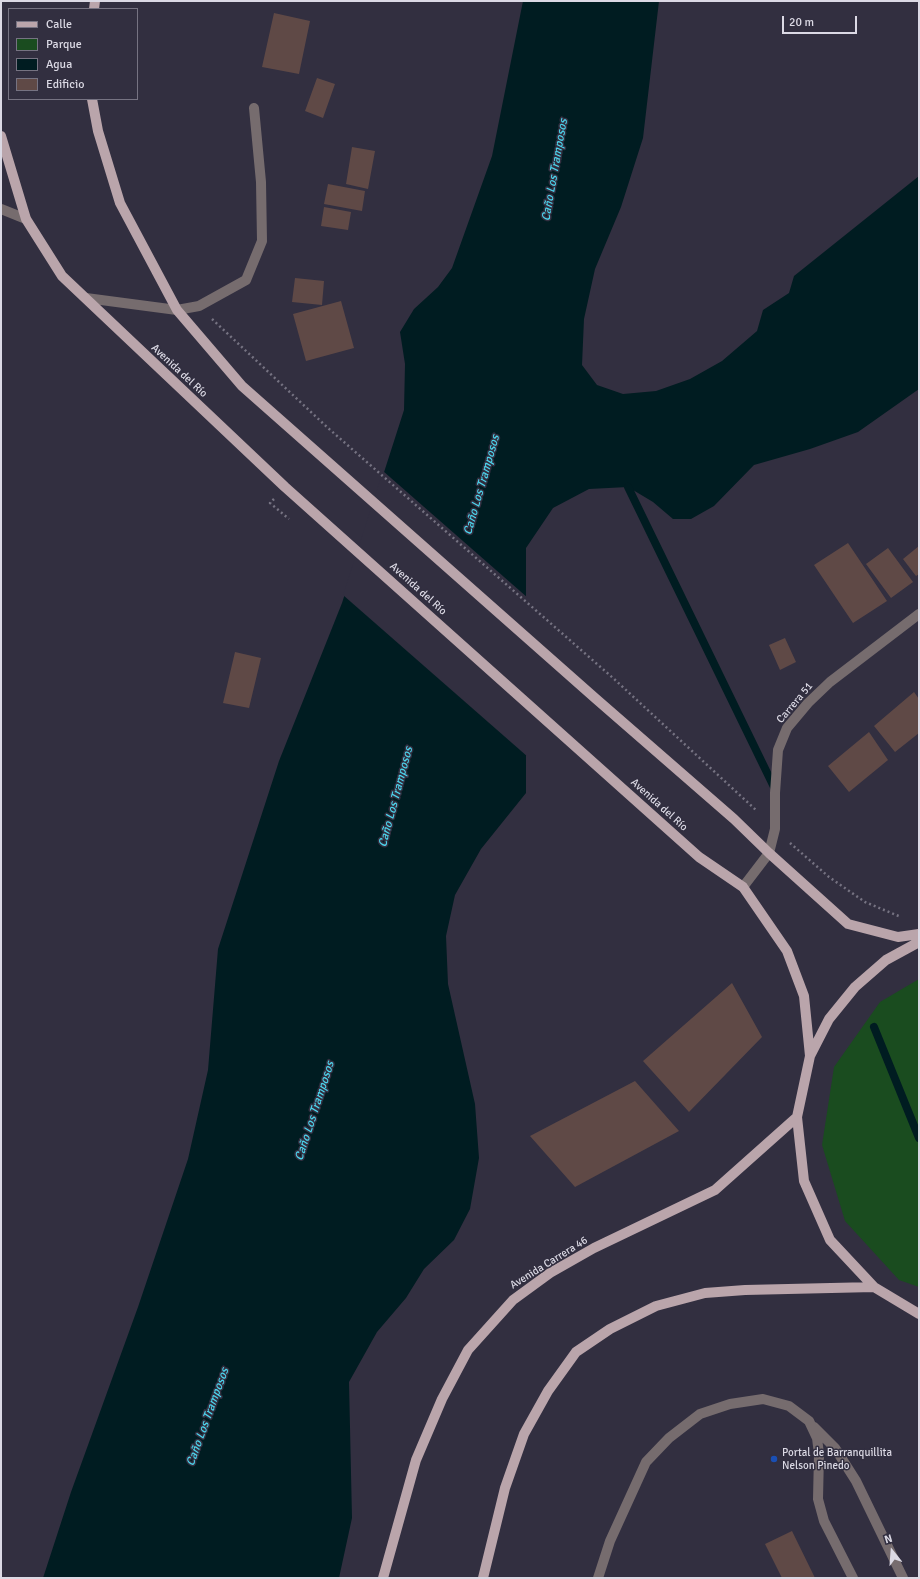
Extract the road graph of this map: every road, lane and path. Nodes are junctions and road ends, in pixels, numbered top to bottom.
1 (92, 100) edge
2 (254, 108) dead end
3 (1, 136) edge
4 (1, 209) edge
5 (26, 219) junction
6 (86, 298) junction
7 (199, 306) junction
8 (177, 310) junction
9 (919, 614) edge
10 (775, 830) junction
11 (769, 853) junction
12 (743, 887) junction
13 (906, 918) dead end
14 (919, 934) edge
15 (919, 942) edge
16 (810, 1056) junction
17 (797, 1117) junction
18 (874, 1287) junction
19 (919, 1314) edge
20 (809, 1421) junction
21 (383, 1578) edge
22 (483, 1578) edge
23 (598, 1578) edge
24 (853, 1578) edge
25 (903, 1578) edge

1 - 8 main road
2 - 7 street
3 - 5 main road, Avenida del Río
4 - 5 street
5 - 6 main road, Avenida del Río
6 - 8 street
6 - 12 main road, Avenida del Río
7 - 8 street
7 - 10 path
8 - 11 main road
9 - 10 street, Carrera 51
10 - 11 street, Carrera 51
10 - 13 path
11 - 12 street
11 - 14 main road
12 - 16 main road, Avenida del Río
15 - 16 main road
16 - 17 main road
17 - 18 main road
17 - 21 main road, Avenida Carrera 46
18 - 19 main road
18 - 22 main road
20 - 23 street
20 - 24 street
20 - 25 street

